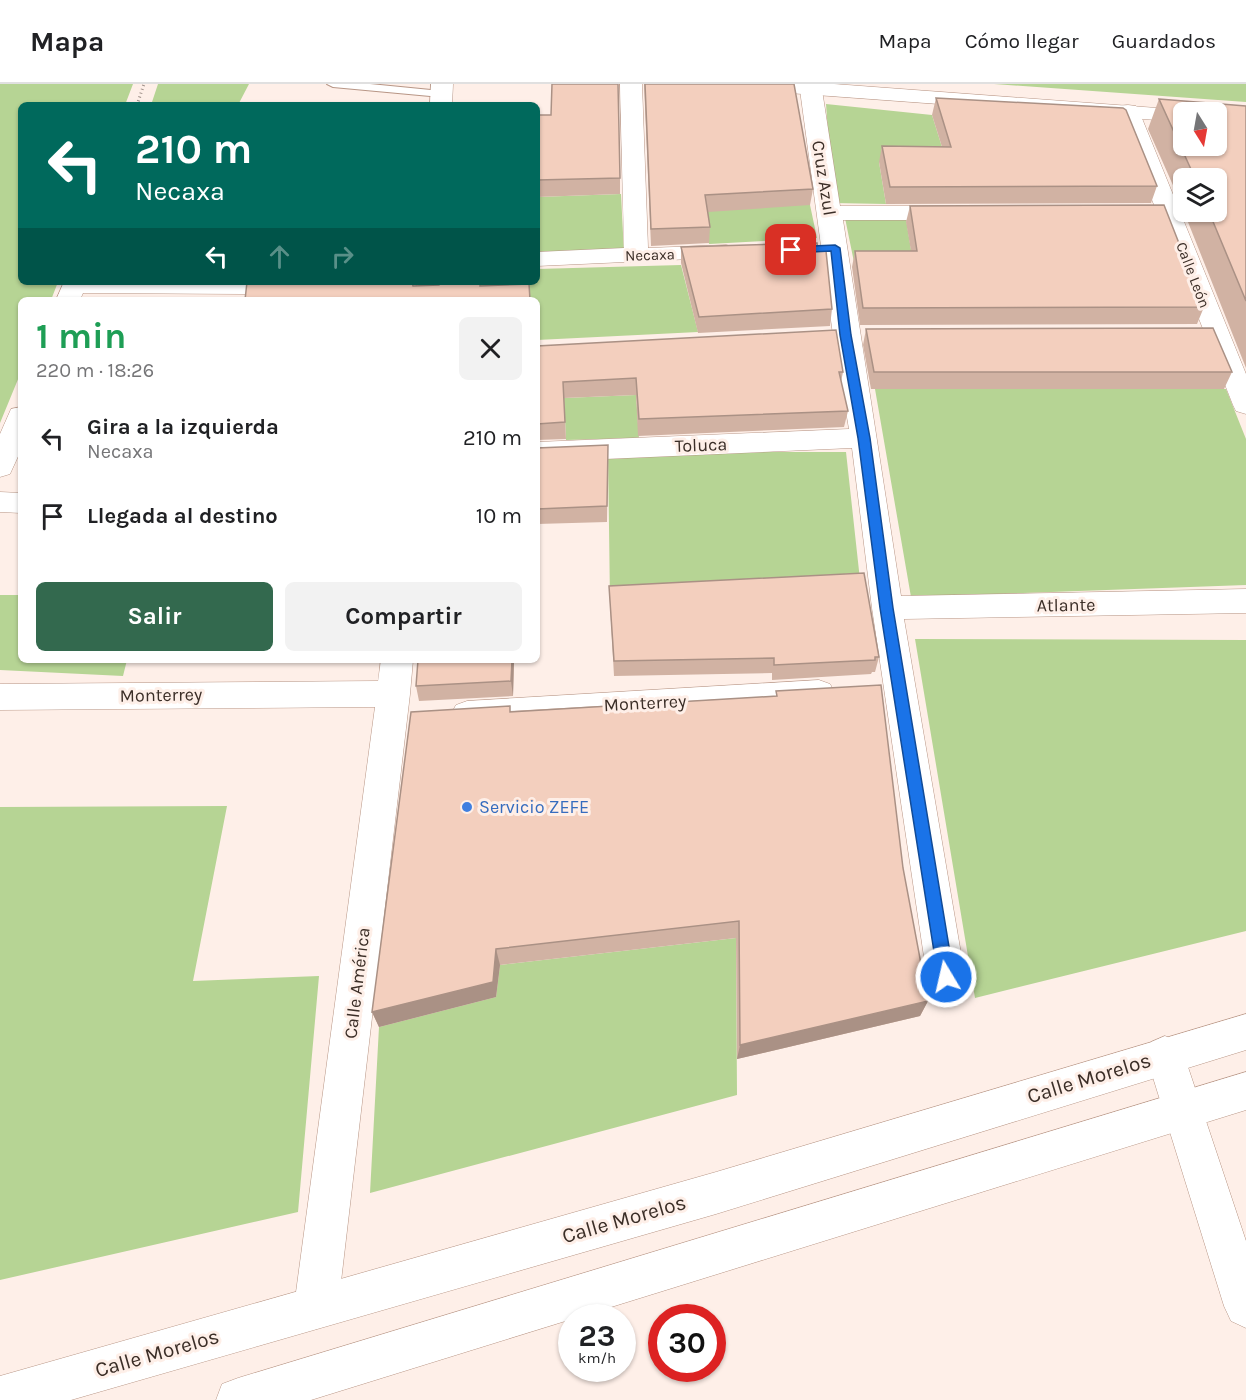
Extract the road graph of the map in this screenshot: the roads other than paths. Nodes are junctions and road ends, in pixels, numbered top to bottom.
1 (333, 84) edge
2 (631, 84) edge
3 (747, 84) edge
4 (857, 84) edge
5 (398, 87) edge
6 (811, 90) junction
7 (441, 94) edge
8 (911, 95) junction
9 (1128, 111) junction
10 (1173, 115) edge
11 (830, 213) junction
12 (970, 213) edge
13 (753, 251) edge
14 (636, 256) junction
15 (540, 260) edge
16 (337, 285) edge
17 (71, 293) edge
18 (243, 293) edge
19 (1246, 405) edge
20 (18, 423) edge
21 (864, 438) junction
22 (540, 452) edge
23 (0, 467) edge
24 (0, 502) edge
25 (18, 502) edge
26 (1246, 601) edge
27 (887, 608) junction
28 (900, 688) junction
29 (0, 697) edge
30 (408, 701) edge
31 (946, 977) dead end
32 (1246, 1032) edge
33 (1165, 1055) junction
34 (1246, 1091) edge
35 (1185, 1111) junction
36 (1246, 1306) edge
37 (316, 1307) junction
38 (0, 1398) edge
39 (238, 1400) edge

1 - 5 lane
2 - 14 street
3 - 6 street
4 - 8 street
5 - 7 lane
6 - 8 street
6 - 11 street, Cruz Azul
8 - 9 street
9 - 10 street
9 - 19 street, Calle León
11 - 12 street
11 - 21 street, Cruz Azul
13 - 14 street, Necaxa
14 - 15 street, Necaxa
16 - 18 street
17 - 18 street
20 - 23 street
21 - 22 street, Toluca
21 - 27 street, Cruz Azul
24 - 25 street
26 - 27 street, Atlante
27 - 28 street, Cruz Azul
28 - 30 street, Monterrey
28 - 31 street, Cruz Azul
29 - 30 street, Monterrey
30 - 37 street, Calle América
32 - 33 street, Calle Morelos
33 - 35 street
33 - 37 street, Calle Morelos
34 - 35 street
35 - 36 street
35 - 39 street
37 - 38 street, Calle Morelos

